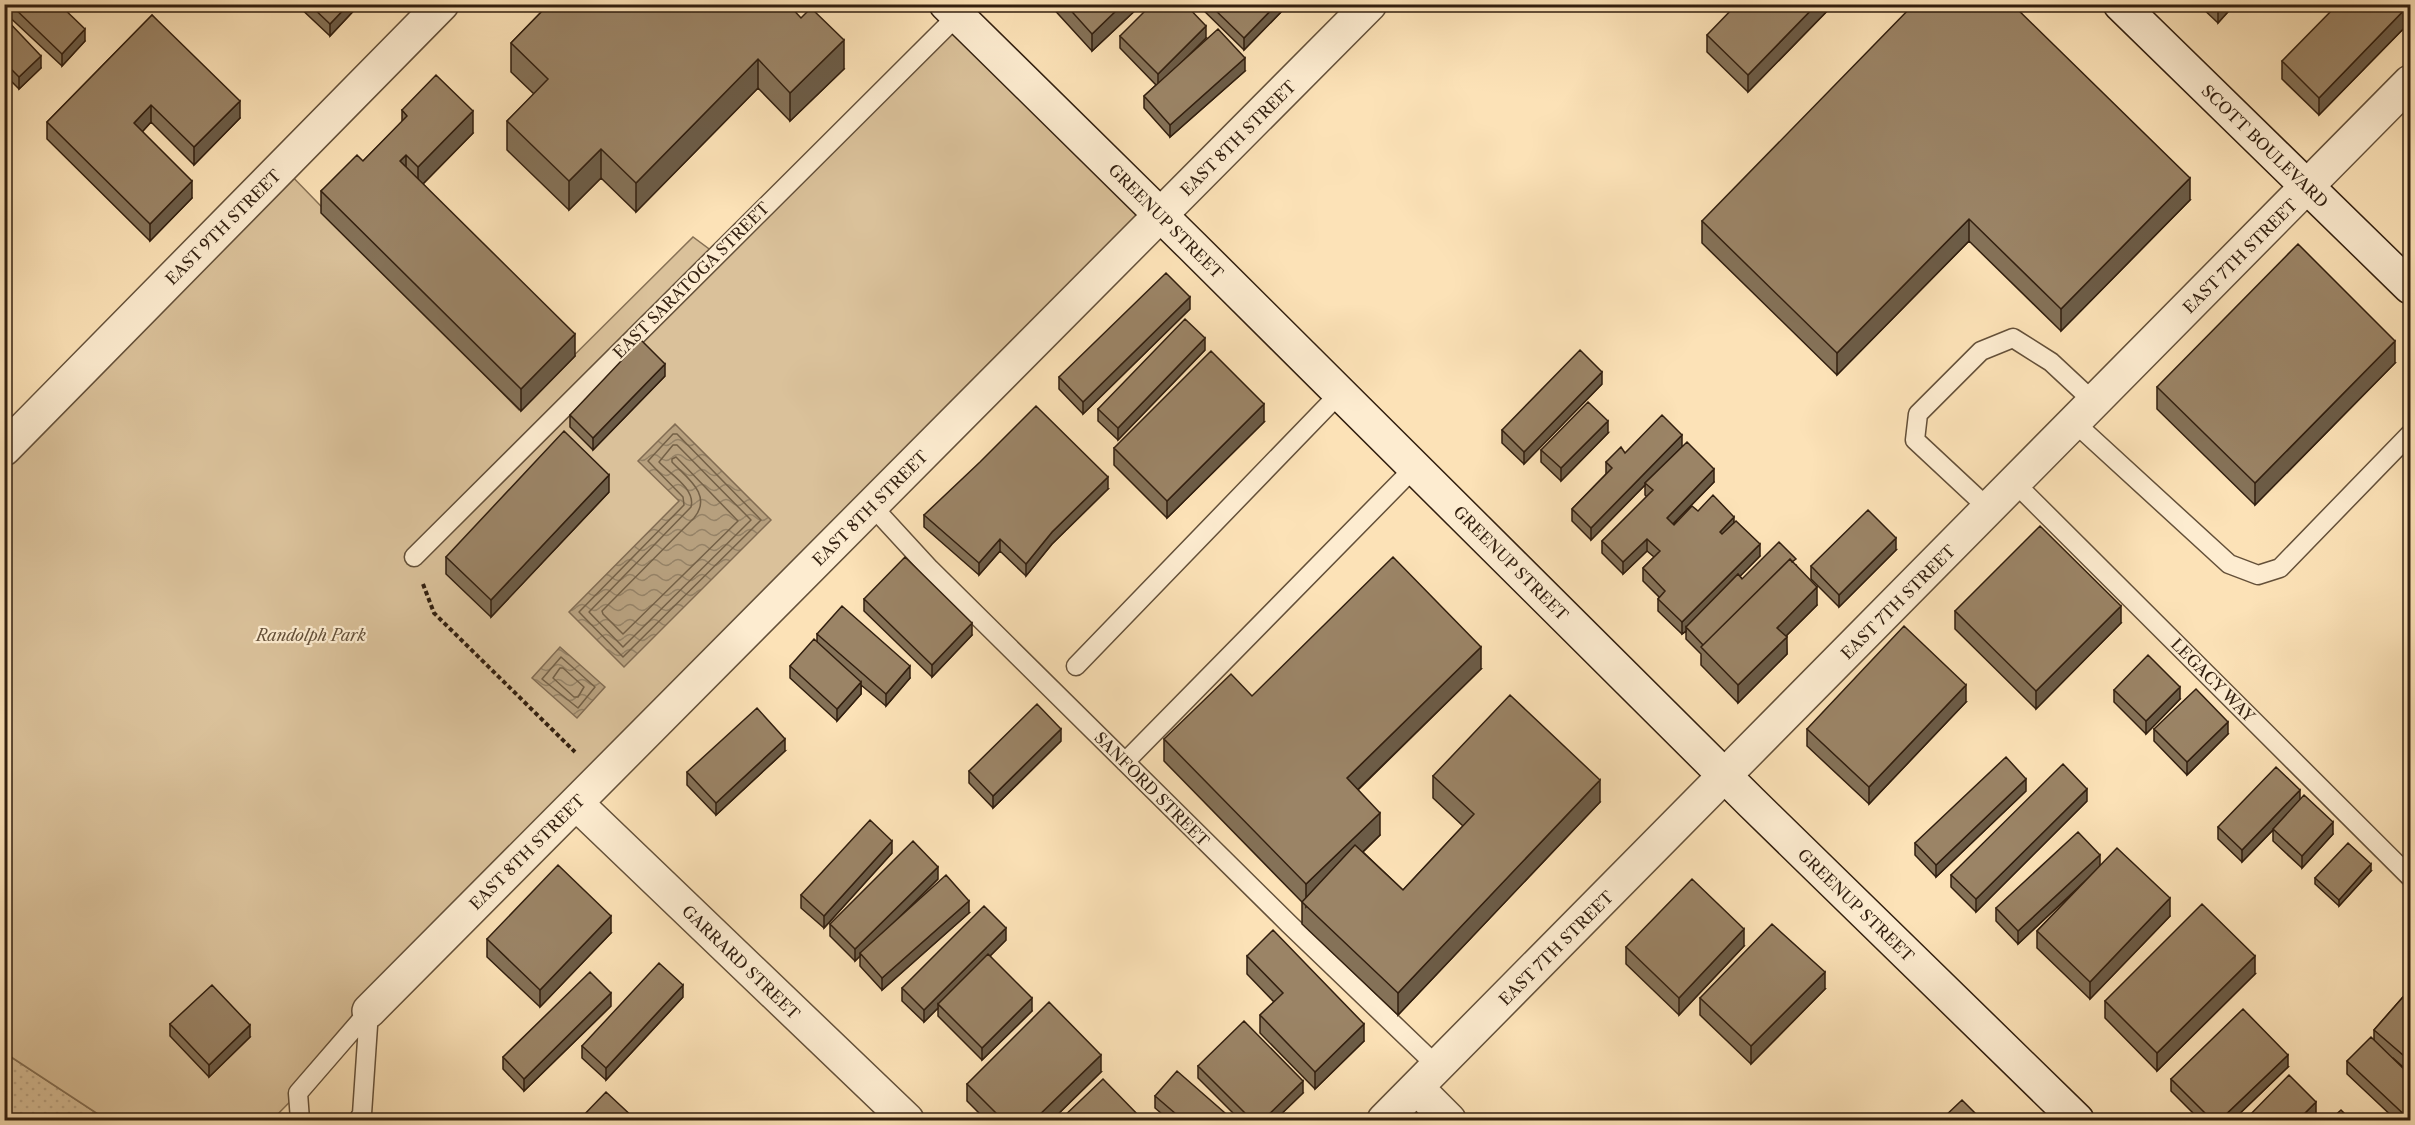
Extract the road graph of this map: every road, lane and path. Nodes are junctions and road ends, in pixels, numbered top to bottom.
1 (442, 4) edge
2 (1370, 4) edge
3 (2120, 4) edge
4 (958, 8) edge
5 (2410, 82) edge
6 (2308, 187) junction
7 (1161, 215) junction
8 (2410, 287) edge
9 (1340, 393) junction
10 (2085, 413) junction
11 (2410, 434) edge
12 (4, 449) edge
13 (1415, 467) junction
14 (2015, 483) junction
15 (872, 506) junction
16 (1989, 509) junction
17 (414, 557) joint
18 (1076, 666) dead end
19 (1125, 762) junction
20 (601, 777) junction
21 (1726, 777) junction
22 (576, 803) junction
23 (2410, 877) edge
24 (369, 1011) junction
25 (1427, 1078) junction
26 (300, 1120) edge
27 (358, 1120) edge
28 (907, 1120) edge
29 (1384, 1120) edge
30 (1449, 1120) edge
31 (2077, 1120) edge

1 - 12 street, EAST 9TH STREET
2 - 7 street, EAST 8TH STREET
3 - 6 street, SCOTT BOULEVARD
4 - 7 street, GREENUP STREET
4 - 17 lane, EAST SARATOGA STREET
5 - 6 street, EAST 7TH STREET
6 - 8 street, SCOTT BOULEVARD
6 - 10 street, EAST 7TH STREET
7 - 9 street, GREENUP STREET
7 - 15 street, EAST 8TH STREET
9 - 13 street, GREENUP STREET
9 - 18 lane
10 - 11 lane
10 - 14 street, EAST 7TH STREET
10 - 16 lane
13 - 19 lane
13 - 21 street, GREENUP STREET
14 - 16 street, EAST 7TH STREET
14 - 23 lane, LEGACY WAY
15 - 19 lane, SANFORD STREET
15 - 20 street, EAST 8TH STREET
16 - 21 street, EAST 7TH STREET
17 - 20 path
19 - 25 lane, SANFORD STREET
20 - 22 street, EAST 8TH STREET
21 - 25 street, EAST 7TH STREET
21 - 31 street, GREENUP STREET
22 - 24 street, EAST 8TH STREET
22 - 28 street, GARRARD STREET
24 - 26 lane
24 - 27 lane
25 - 29 street, EAST 7TH STREET
25 - 30 street, SANFORD STREET

